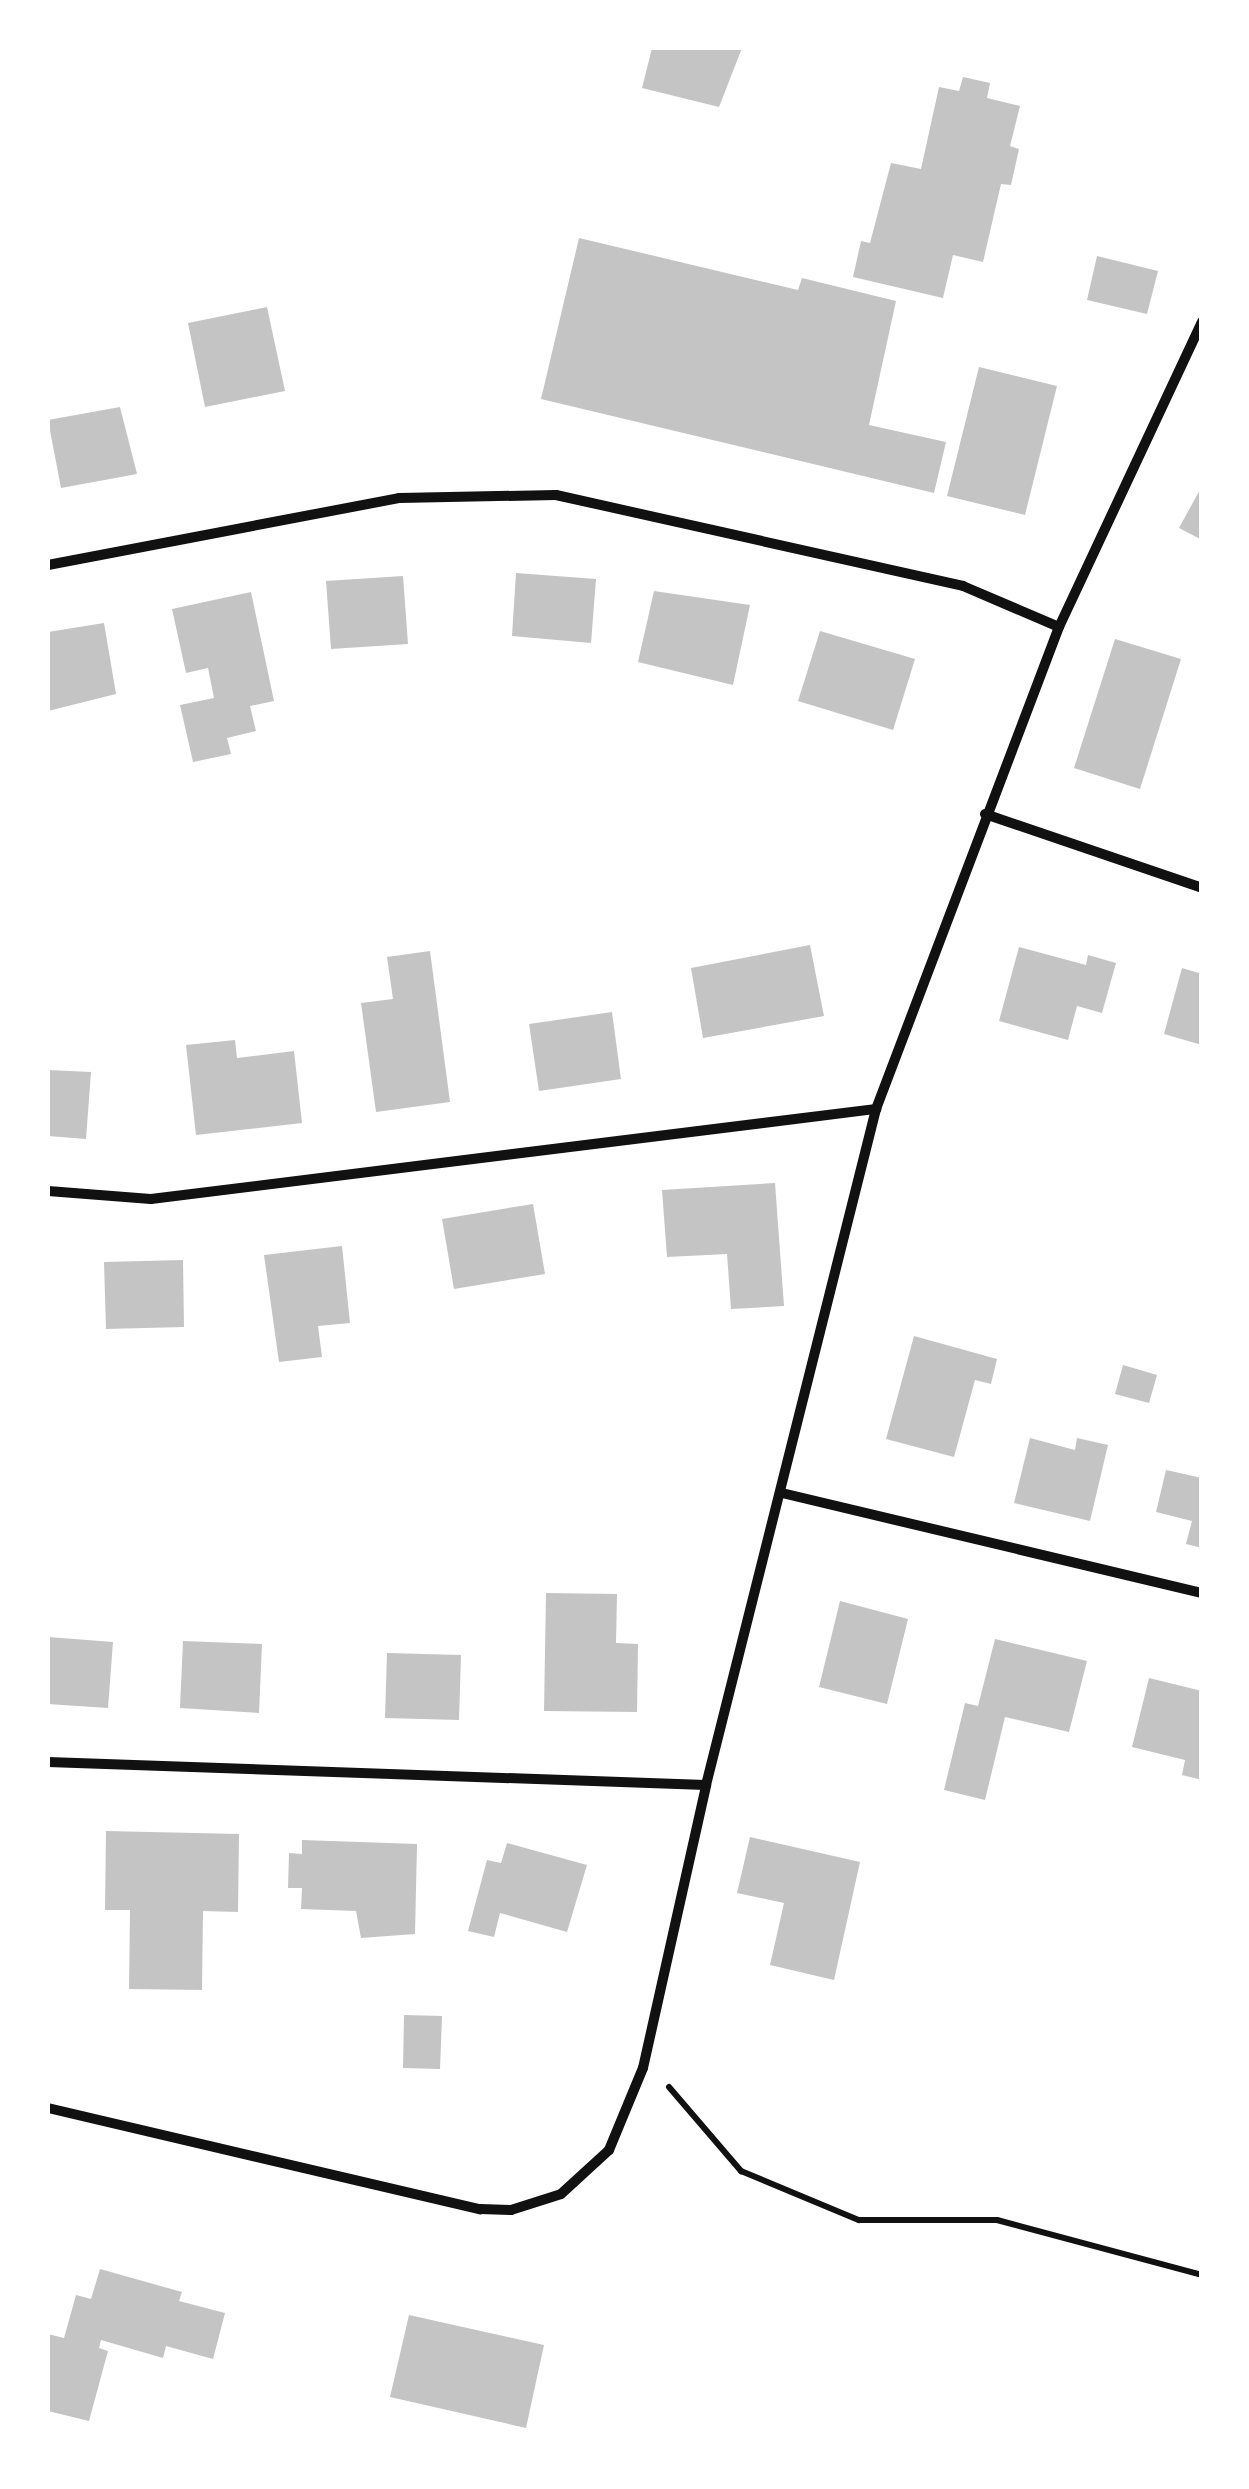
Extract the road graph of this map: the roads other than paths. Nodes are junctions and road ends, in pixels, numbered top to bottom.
1 (1202, 322) edge
2 (48, 565) edge
3 (1058, 627) junction
4 (985, 814) junction
5 (1202, 888) edge
6 (876, 1108) junction
7 (48, 1191) edge
8 (782, 1493) junction
9 (1202, 1593) edge
10 (48, 1762) edge
11 (706, 1785) junction
12 (48, 2108) edge

1 - 3 street
2 - 3 street
3 - 4 street
4 - 5 street
4 - 6 street
6 - 7 street
6 - 8 street
8 - 9 street
8 - 11 street
10 - 11 street
11 - 12 street

